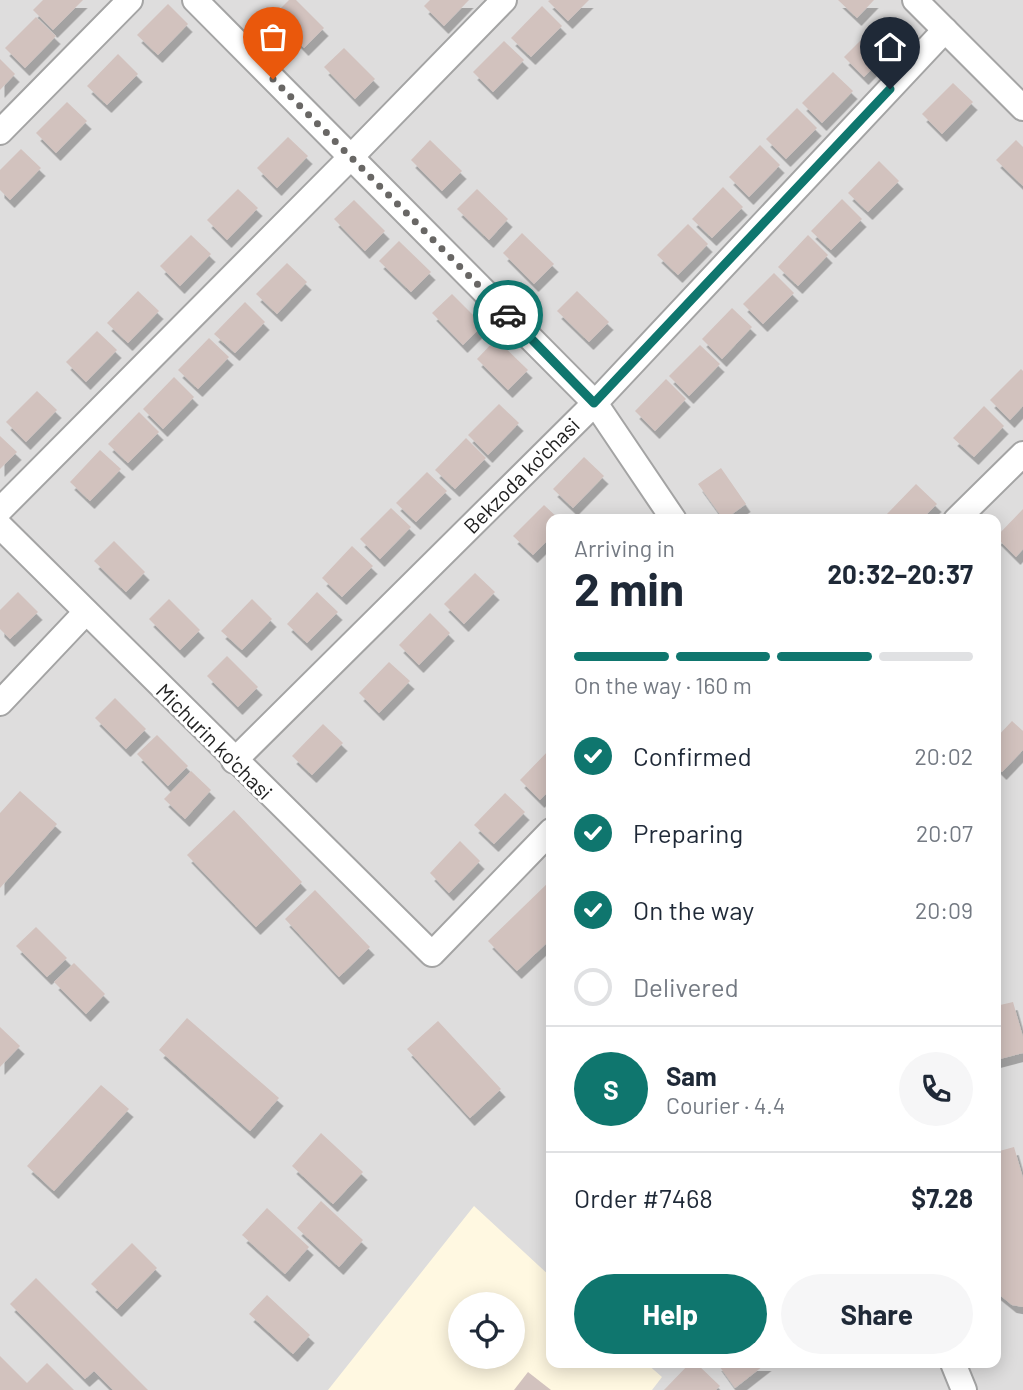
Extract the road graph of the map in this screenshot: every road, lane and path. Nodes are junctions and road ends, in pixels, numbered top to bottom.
1 (130, 0) edge
2 (195, 0) edge
3 (504, 0) edge
4 (915, 0) edge
5 (945, 30) junction
6 (1023, 108) edge
7 (0, 132) edge
8 (351, 157) junction
9 (594, 403) junction
10 (1023, 454) edge
11 (0, 510) edge
12 (670, 514) edge
13 (962, 514) edge
14 (0, 526) edge
15 (86, 612) junction
16 (0, 703) edge
17 (234, 761) junction
18 (546, 836) edge
19 (955, 1368) edge
20 (964, 1390) edge

1 - 7 street
2 - 8 street
3 - 8 street
4 - 5 street
5 - 6 street
5 - 9 street, Bekzoda ko'chasi
8 - 9 street
8 - 11 street
9 - 12 street
9 - 17 street, Bekzoda ko'chasi
10 - 13 street
14 - 15 street, Michurin ko'chasi
15 - 16 street
15 - 17 street, Michurin ko'chasi
17 - 18 street, Michurin ko'chasi
19 - 20 street

